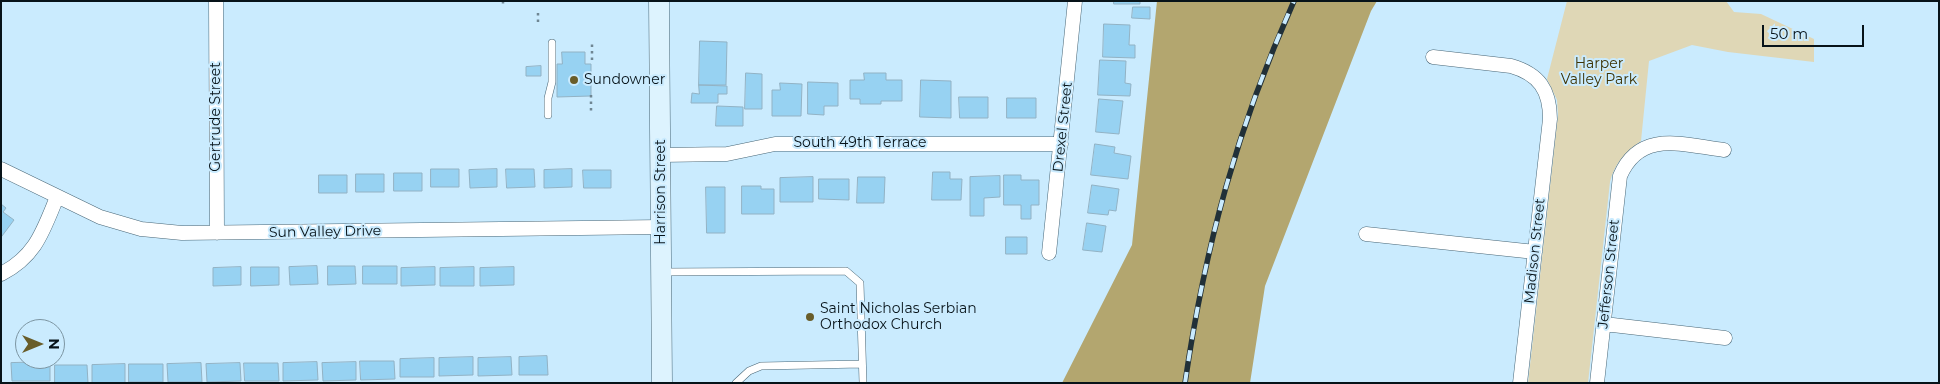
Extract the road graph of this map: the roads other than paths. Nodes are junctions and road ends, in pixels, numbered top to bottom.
1 (216, 1) edge
2 (659, 1) edge
3 (1076, 1) edge
4 (552, 43) dead end
5 (1433, 57) dead end
6 (548, 115) dead end
7 (1061, 144) junction
8 (1724, 150) dead end
9 (660, 155) junction
10 (1, 169) edge
11 (57, 197) junction
12 (661, 227) junction
13 (217, 233) junction
14 (1366, 234) dead end
15 (1535, 252) junction
16 (1049, 253) dead end
17 (662, 272) junction
18 (1, 274) edge
19 (1604, 324) junction
20 (1725, 338) dead end
21 (862, 364) junction
22 (662, 383) edge
23 (736, 383) edge
24 (862, 383) edge
25 (1520, 383) edge
26 (1597, 383) edge

1 - 13 street, Gertrude Street
2 - 9 main road, Harrison Street
3 - 7 street, Drexel Street
4 - 6 lane
5 - 15 street, Madison Street
7 - 9 street, South 49th Terrace
7 - 16 street, Drexel Street
8 - 19 street, Jefferson Street
9 - 12 main road, Harrison Street
10 - 11 street, Sun Valley Drive
11 - 13 street, Sun Valley Drive
11 - 18 street
12 - 13 street, Sun Valley Drive
12 - 17 main road, Harrison Street
14 - 15 street
15 - 25 street, Madison Street
17 - 21 lane
17 - 22 main road, Harrison Street
19 - 20 street
19 - 26 street, Jefferson Street
21 - 23 lane
21 - 24 lane

